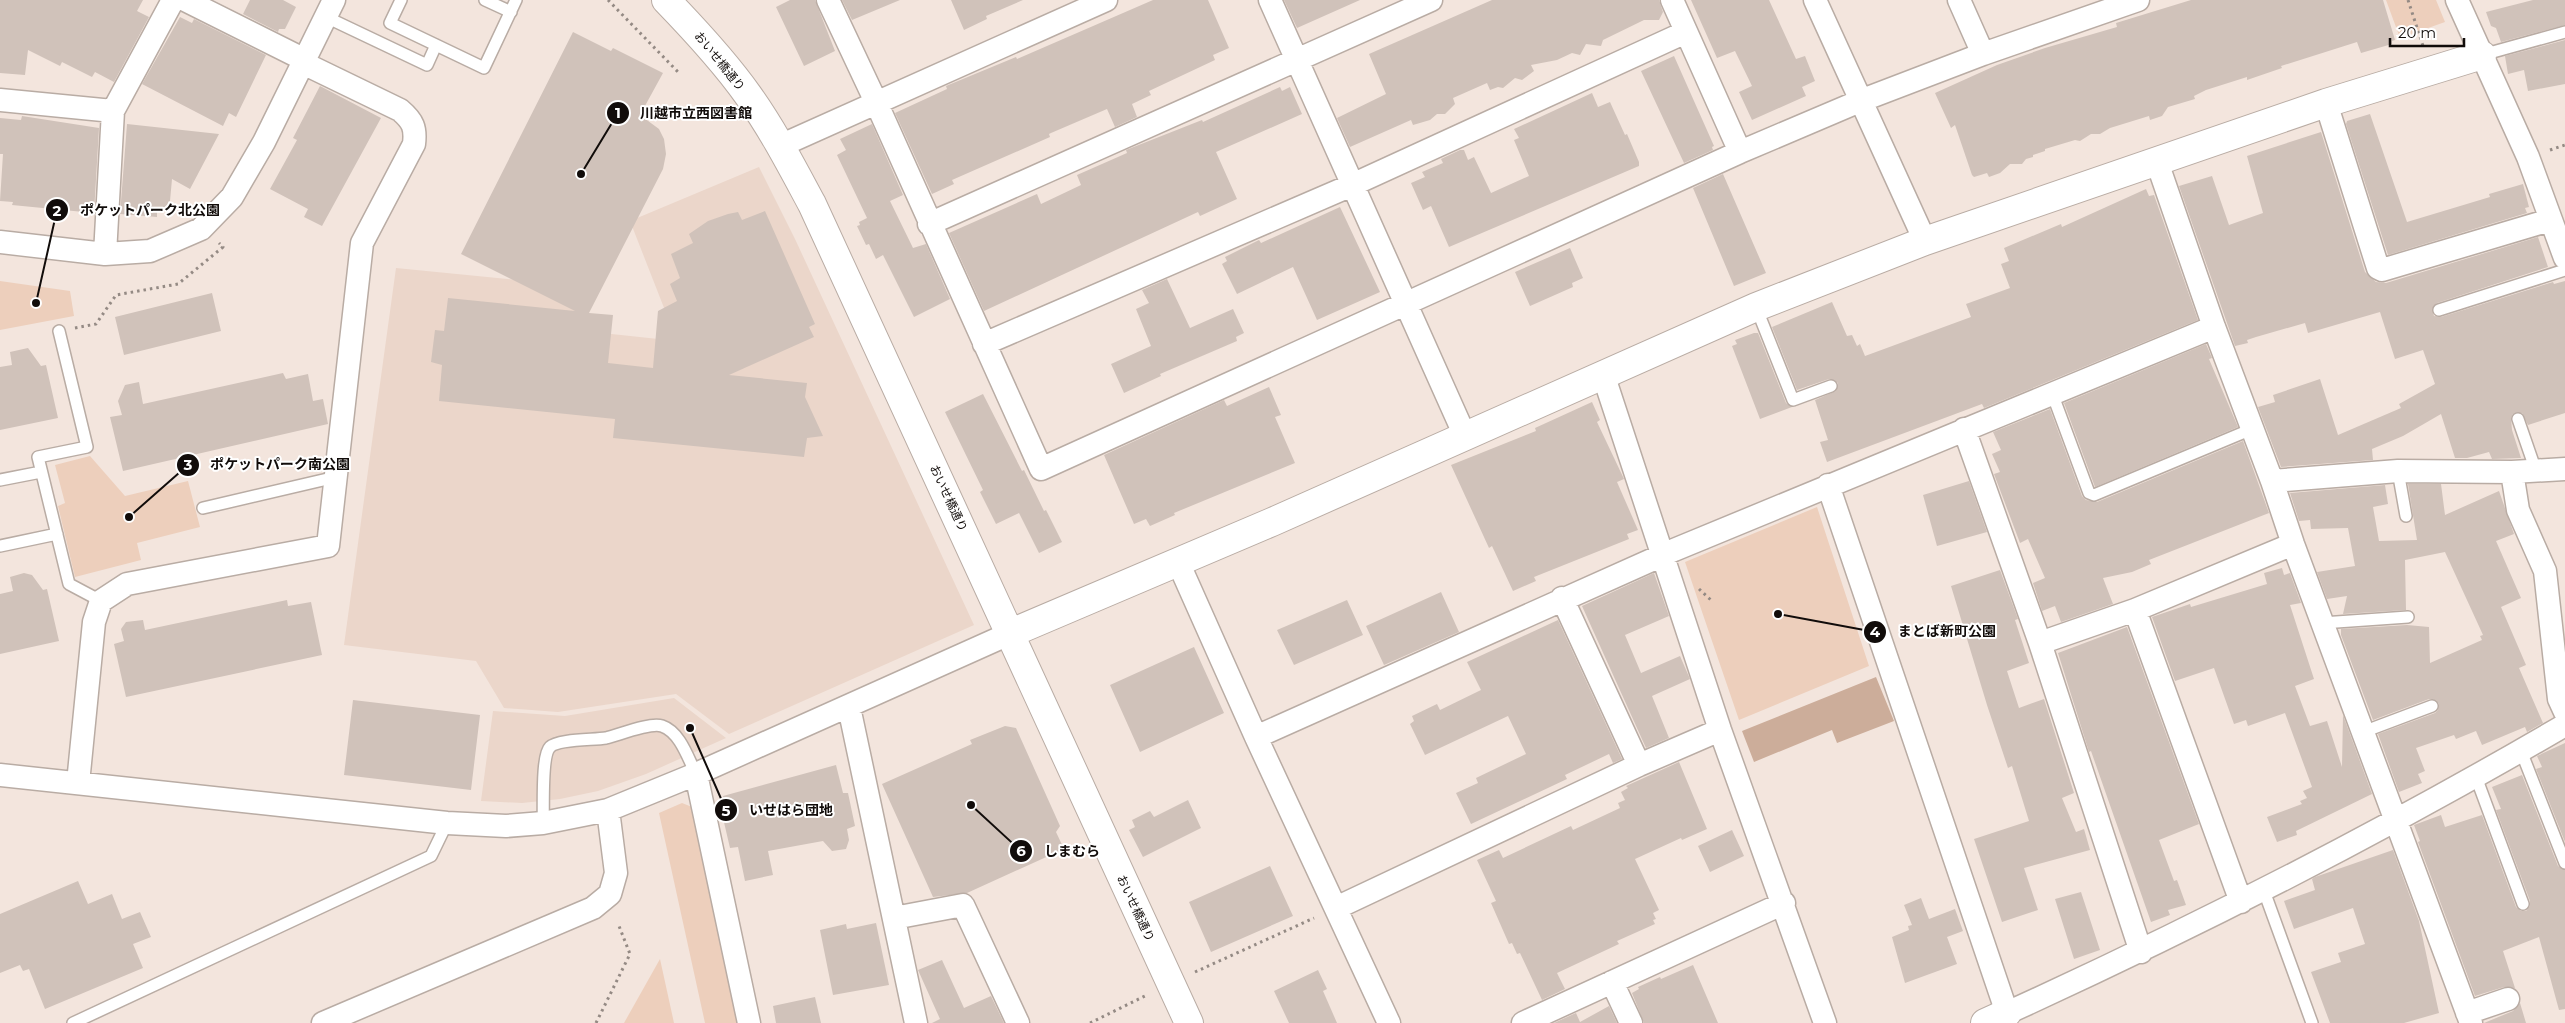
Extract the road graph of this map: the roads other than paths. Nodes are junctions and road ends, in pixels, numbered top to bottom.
1 (173, 0) edge
2 (185, 0) edge
3 (401, 0) edge
4 (485, 0) edge
5 (516, 0) edge
6 (666, 0) edge
7 (828, 0) edge
8 (1106, 0) edge
9 (1270, 0) edge
10 (1431, 0) edge
11 (1672, 0) edge
12 (1815, 0) edge
13 (1958, 0) edge
14 (2138, 0) edge
15 (2457, 0) edge
16 (330, 9) edge
17 (510, 12) junction
18 (1686, 32) junction
19 (2565, 32) edge
20 (436, 45) junction
21 (1983, 54) junction
22 (2482, 55) junction
23 (1297, 59) junction
24 (304, 62) junction
25 (0, 100) edge
26 (1860, 101) junction
27 (876, 102) junction
28 (2326, 103) junction
29 (113, 111) junction
30 (780, 146) junction
31 (1740, 152) junction
32 (2157, 162) junction
33 (1352, 185) junction
34 (2550, 220) junction
35 (929, 224) junction
36 (1925, 241) junction
37 (0, 242) edge
38 (105, 254) junction
39 (2565, 258) edge
40 (2565, 270) edge
41 (1404, 303) junction
42 (1756, 306) junction
43 (2439, 310) dead end
44 (2214, 327) junction
45 (59, 331) road end
46 (984, 344) junction
47 (1603, 374) junction
48 (1830, 386) dead end
49 (2052, 393) junction
50 (2518, 419) dead end
51 (1964, 428) junction
52 (2252, 429) junction
53 (1465, 436) junction
54 (2565, 469) edge
55 (2398, 471) junction
56 (2536, 471) junction
57 (41, 472) junction
58 (2512, 472) junction
59 (336, 477) junction
60 (0, 480) edge
61 (2272, 481) junction
62 (1828, 485) junction
63 (203, 508) dead end
64 (2406, 516) dead end
65 (57, 534) junction
66 (2293, 544) junction
67 (0, 546) edge
68 (1662, 555) junction
69 (1178, 562) junction
70 (1562, 598) junction
71 (101, 601) junction
72 (2135, 610) junction
73 (2408, 617) dead end
74 (2322, 623) junction
75 (1011, 633) junction
76 (2040, 643) junction
77 (2432, 706) dead end
78 (849, 707) junction
79 (2565, 712) edge
80 (2565, 725) edge
81 (1720, 730) junction
82 (2363, 732) junction
83 (1256, 738) junction
84 (2521, 751) junction
85 (1640, 764) junction
86 (696, 774) junction
87 (0, 775) edge
88 (2476, 777) junction
89 (78, 784) junction
90 (608, 810) junction
91 (2396, 819) junction
92 (447, 823) junction
93 (543, 823) junction
94 (2565, 863) edge
95 (2264, 891) junction
96 (2241, 902) junction
97 (1784, 903) junction
98 (2522, 904) dead end
99 (1336, 908) junction
100 (894, 918) junction
101 (2140, 952) junction
102 (1612, 982) junction
103 (2508, 1000) dead end
104 (1996, 1018) edge
105 (2469, 1018) edge
106 (73, 1023) edge
107 (323, 1023) edge
108 (749, 1023) edge
109 (916, 1023) edge
110 (1018, 1023) edge
111 (1189, 1023) edge
112 (1389, 1023) edge
113 (1523, 1023) edge
114 (1631, 1023) edge
115 (1825, 1023) edge
116 (2312, 1023) edge

1 - 29 street
2 - 24 street
3 - 20 lane
4 - 17 lane
5 - 17 lane
6 - 30 street, おいせ橋通り
7 - 27 street
8 - 27 street
9 - 23 street
10 - 23 street
11 - 18 street
12 - 26 street
13 - 21 street
14 - 21 street
15 - 22 street
16 - 20 lane
16 - 24 street
17 - 20 lane
18 - 31 street
18 - 33 street
19 - 22 lane
21 - 26 street
22 - 28 street
22 - 34 street
23 - 33 street
23 - 35 street
24 - 38 street
24 - 59 street
25 - 29 street
26 - 31 street
26 - 36 street
27 - 30 street
27 - 35 street
28 - 32 street
28 - 34 street
29 - 38 street
30 - 75 street, おいせ橋通り
31 - 41 street
32 - 36 street
32 - 44 street
33 - 41 street
33 - 46 street
34 - 39 street
35 - 46 street
36 - 42 street
37 - 38 street
40 - 43 lane
41 - 46 street
41 - 53 street
42 - 47 street
42 - 48 lane
44 - 49 street
44 - 52 street
45 - 57 lane
47 - 53 street
47 - 68 street
49 - 51 street
49 - 52 lane
50 - 56 lane
51 - 62 street
51 - 76 street
52 - 61 street
53 - 69 street
54 - 56 street
55 - 58 street
55 - 61 street
55 - 64 lane
56 - 58 street
57 - 60 lane
57 - 65 lane
58 - 79 street
59 - 63 lane
59 - 71 street
61 - 66 street
62 - 68 street
62 - 104 street
65 - 67 lane
65 - 71 lane
66 - 72 street
66 - 74 street
68 - 70 street
68 - 81 street
69 - 75 street
69 - 83 street
70 - 83 street
70 - 85 street
71 - 89 street
72 - 76 street
72 - 96 street
73 - 74 lane
74 - 82 street
75 - 78 street
75 - 111 street, おいせ橋通り
76 - 101 street
77 - 82 lane
78 - 86 street
78 - 100 street
80 - 84 street
81 - 85 street
81 - 97 street
82 - 91 street
83 - 99 street
84 - 88 street
84 - 94 lane
85 - 99 street
86 - 90 street
86 - 93 lane
86 - 108 street
87 - 89 street
88 - 91 street
88 - 98 lane
89 - 92 street
90 - 93 street
90 - 107 street
91 - 95 street
91 - 105 street
92 - 93 street
92 - 106 lane
95 - 96 street
95 - 116 lane
96 - 101 street
97 - 102 street
97 - 115 street
99 - 112 street
100 - 109 street
100 - 110 street
101 - 104 street
102 - 113 street
102 - 114 street
103 - 105 street

